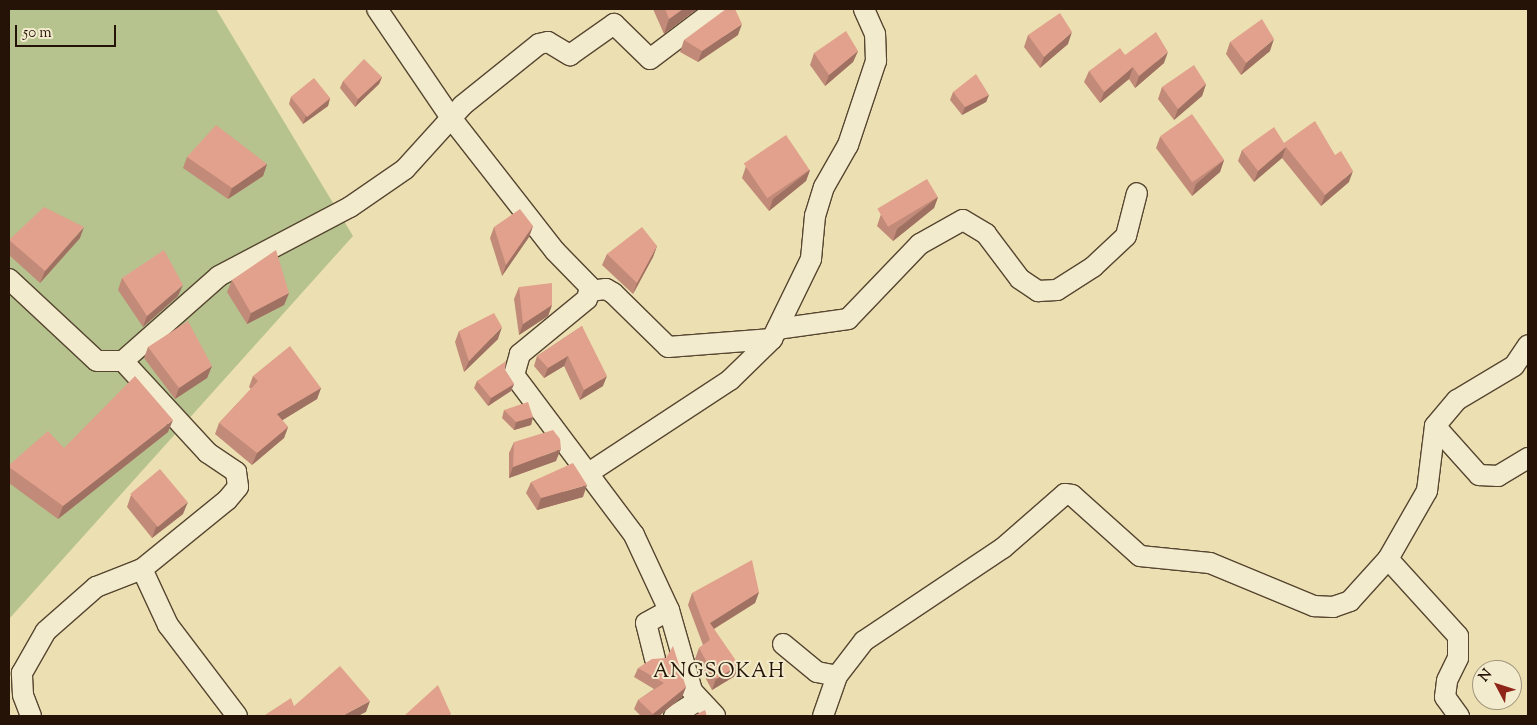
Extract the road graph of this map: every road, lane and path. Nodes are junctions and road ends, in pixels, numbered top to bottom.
1 (378, 9) edge
2 (716, 9) edge
3 (864, 9) edge
4 (608, 17) edge
5 (451, 118) junction
6 (1137, 193) dead end
7 (9, 279) edge
8 (591, 291) junction
9 (774, 334) junction
10 (1526, 355) edge
11 (123, 361) junction
12 (1435, 426) junction
13 (1528, 458) edge
14 (590, 472) junction
15 (1388, 559) junction
16 (142, 568) junction
17 (669, 610) junction
18 (783, 644) dead end
19 (655, 659) edge
20 (837, 676) junction
21 (699, 700) junction
22 (31, 716) edge
23 (237, 716) edge
24 (674, 716) edge
25 (715, 716) edge
26 (823, 716) edge
27 (1459, 716) edge

1 - 5 street
2 - 4 street
3 - 9 street
4 - 5 street
5 - 8 street
5 - 11 street
6 - 9 street
7 - 11 street
8 - 9 street
8 - 14 street
9 - 14 street
10 - 12 street
11 - 16 street
12 - 13 street
12 - 15 street
14 - 17 street
15 - 20 street
15 - 27 street
16 - 22 street
16 - 23 street
17 - 19 street
17 - 21 street
18 - 20 street
20 - 26 street
21 - 24 street
21 - 25 street

